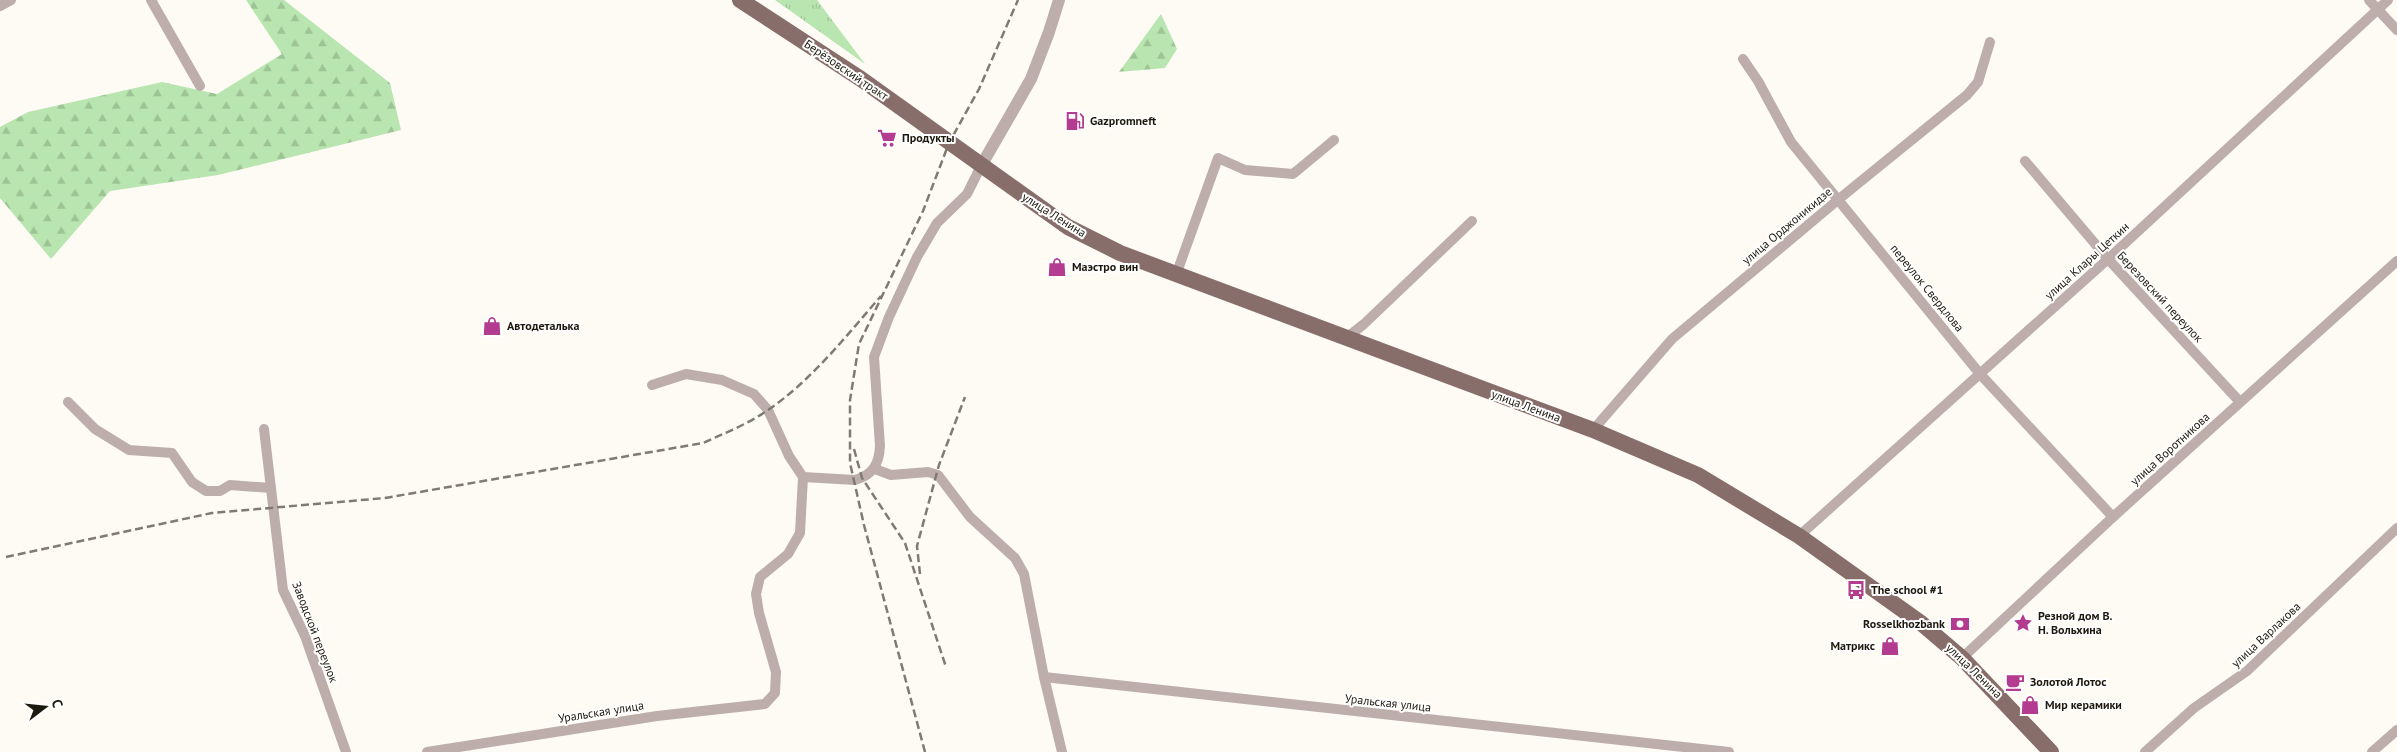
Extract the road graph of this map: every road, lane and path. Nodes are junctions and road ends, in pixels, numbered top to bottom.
1 (11, 0) edge
2 (151, 0) edge
3 (740, 0) edge
4 (1059, 0) edge
5 (2369, 0) edge
6 (2388, 0) edge
7 (0, 6) edge
8 (2378, 9) junction
9 (2397, 30) edge
10 (1990, 42) dead end
11 (1743, 59) dead end
12 (200, 86) dead end
13 (1334, 140) dead end
14 (950, 143) joint
15 (2025, 161) dead end
16 (981, 166) junction
17 (1839, 199) junction
18 (1472, 221) dead end
19 (2108, 259) junction
20 (2397, 261) edge
21 (1176, 275) junction
22 (1345, 339) junction
23 (1980, 374) junction
24 (652, 385) dead end
25 (68, 402) dead end
26 (2240, 402) junction
27 (264, 429) dead end
28 (1593, 430) junction
29 (875, 469) junction
30 (803, 477) junction
31 (271, 488) junction
32 (2113, 518) junction
33 (2397, 528) edge
34 (1800, 536) junction
35 (1962, 658) junction
36 (1044, 677) junction
37 (2397, 730) edge
38 (346, 752) edge
39 (427, 752) edge
40 (1062, 752) edge
41 (1729, 752) edge
42 (2051, 752) edge
43 (2145, 752) edge
44 (2372, 752) edge

1 - 7 street
2 - 12 street
3 - 14 main road, Берёзовский тракт
4 - 16 street
5 - 8 street
6 - 8 street, улица Клары Цеткин
8 - 9 street
8 - 19 street, улица Клары Цеткин
10 - 17 street, улица Орджоникидзе
11 - 17 street, переулок Свердлова
13 - 21 street
14 - 16 main road, улица Ленина
15 - 19 street, Березовский переулок
16 - 21 main road, улица Ленина
16 - 29 street
17 - 23 street, переулок Свердлова
17 - 28 street, улица Орджоникидзе
18 - 22 street
19 - 23 street, улица Клары Цеткин
19 - 26 street, Березовский переулок
20 - 26 street, улица Воротникова
21 - 22 main road, улица Ленина
22 - 28 main road, улица Ленина
23 - 32 street, переулок Свердлова
23 - 34 street, улица Клары Цеткин
24 - 30 street
25 - 31 street
26 - 32 street, улица Воротникова
27 - 31 street, Заводской переулок
28 - 34 main road, улица Ленина
29 - 30 street
29 - 36 street
30 - 39 street, Уральская улица
31 - 38 street, Заводской переулок
32 - 35 street, улица Воротникова
33 - 43 street, улица Варлакова
34 - 35 main road, улица Ленина
35 - 42 main road, улица Ленина
36 - 40 street
36 - 41 street, Уральская улица
37 - 44 street

